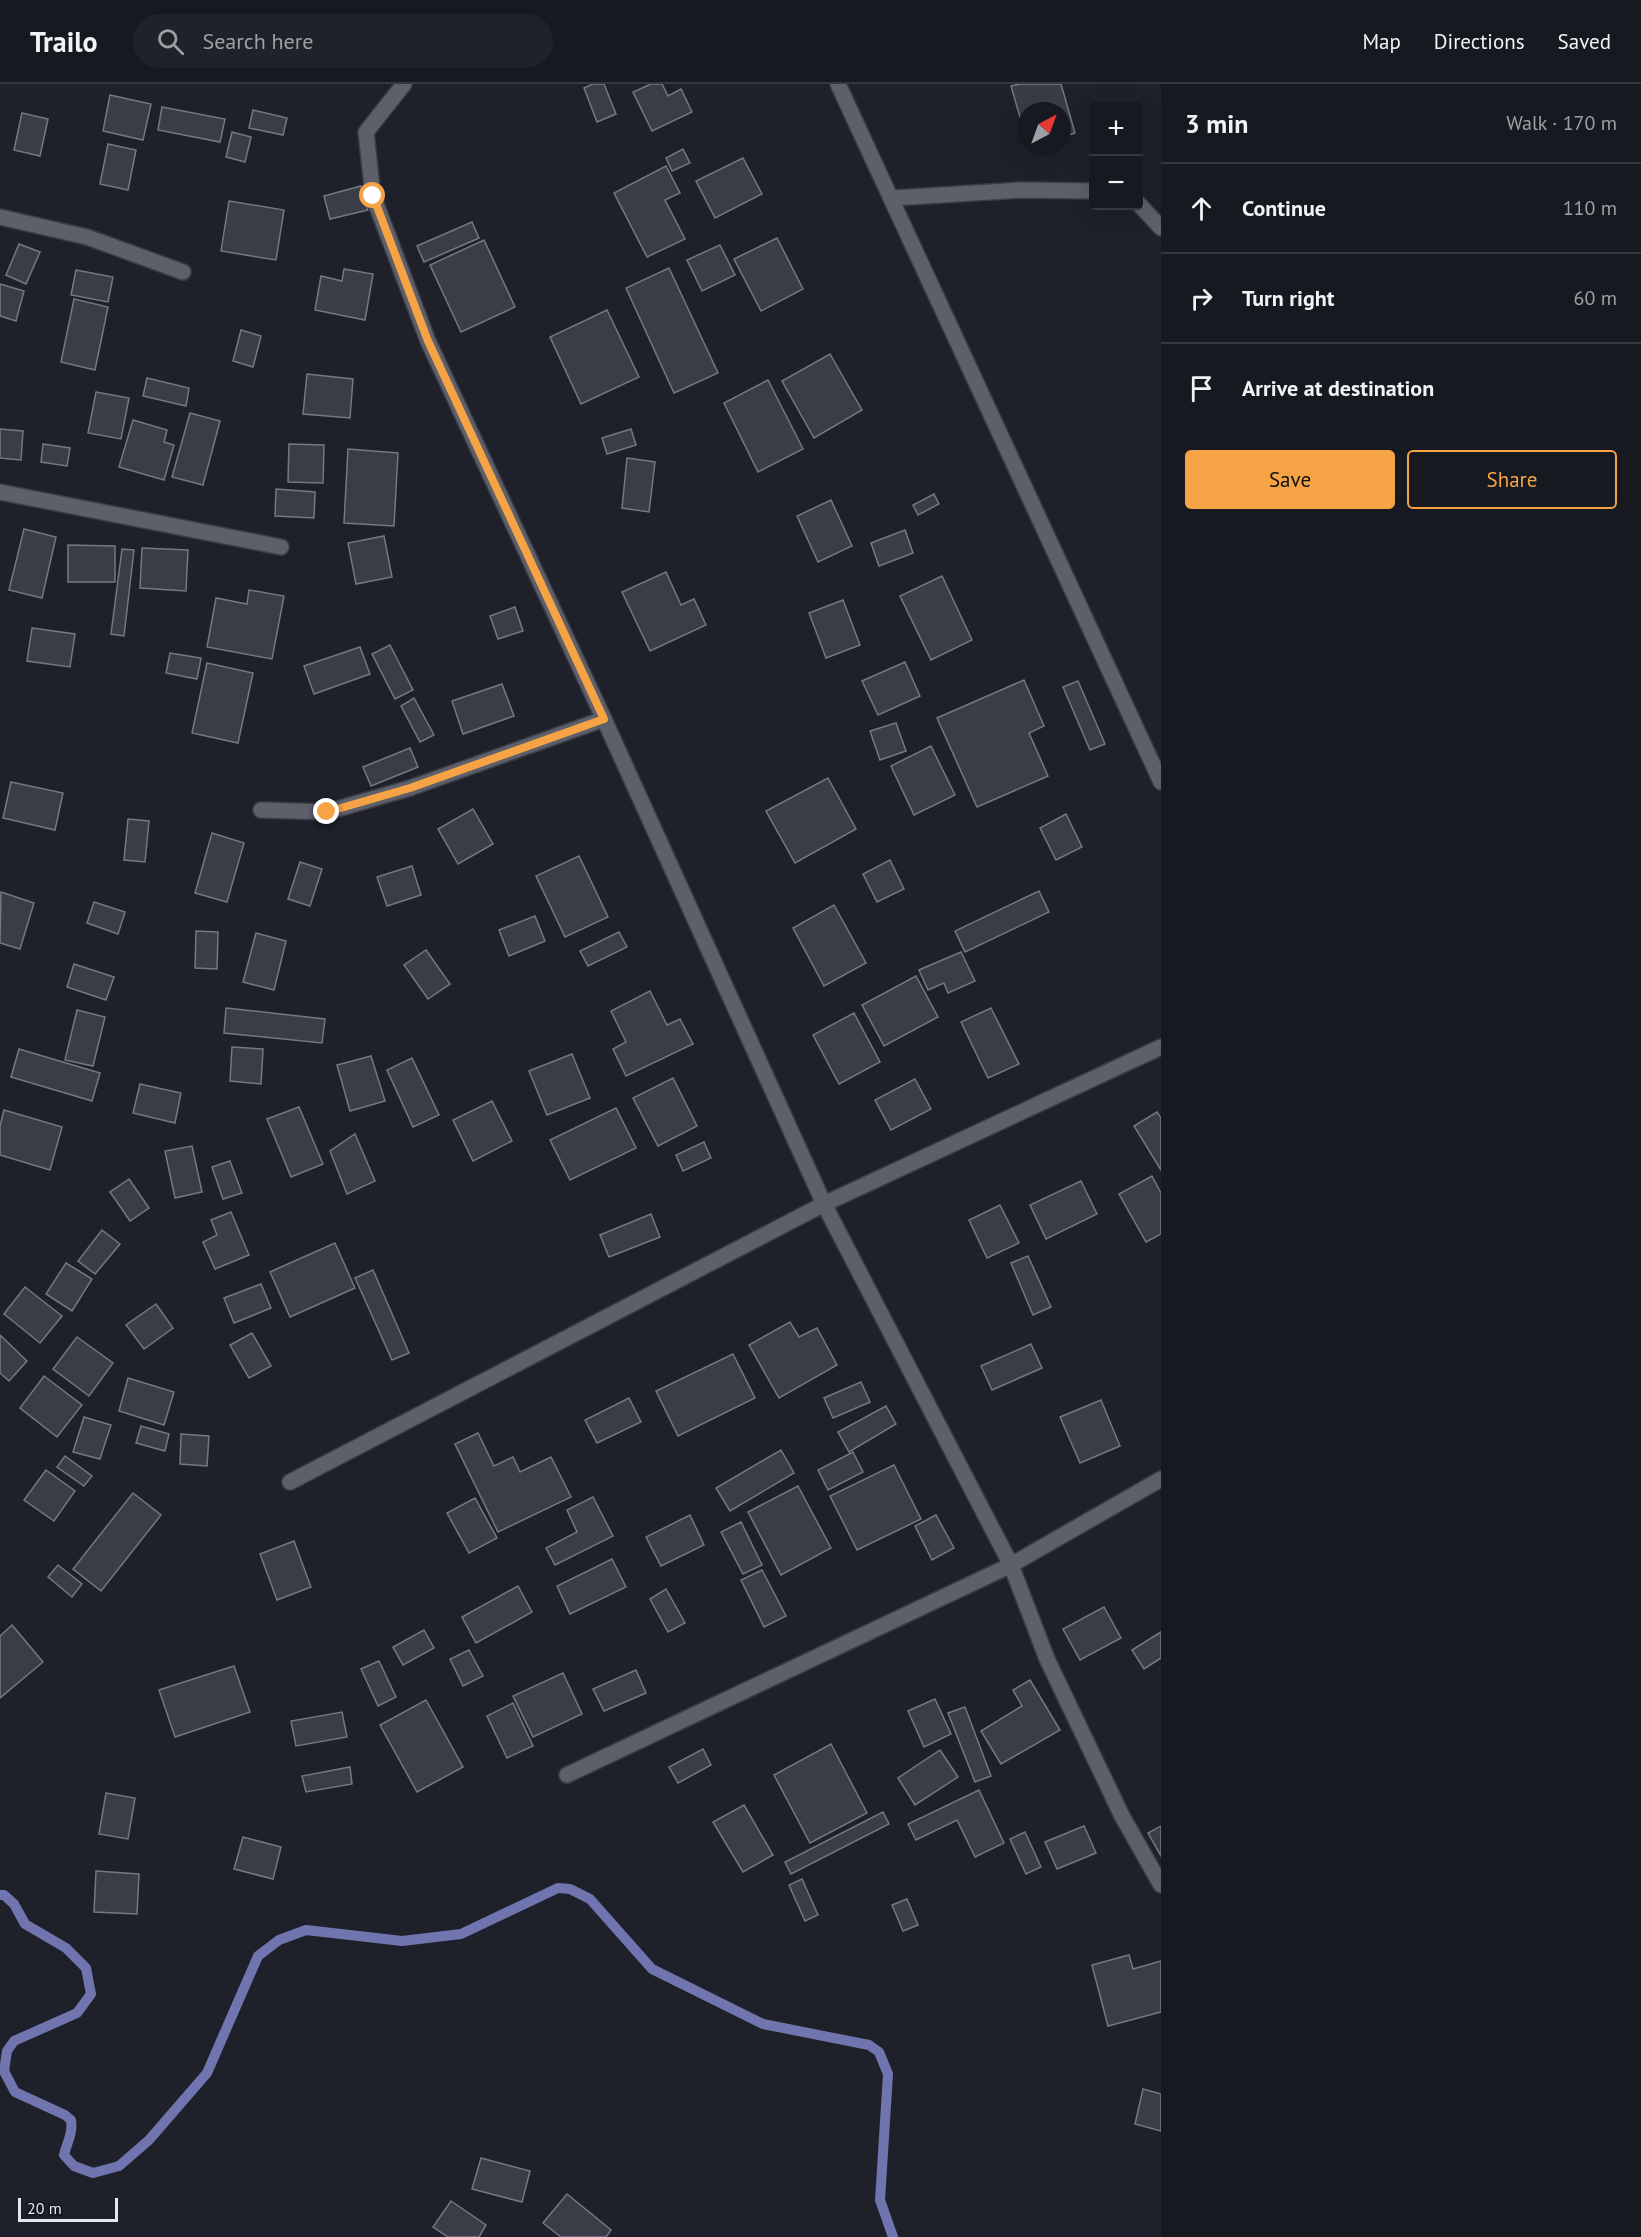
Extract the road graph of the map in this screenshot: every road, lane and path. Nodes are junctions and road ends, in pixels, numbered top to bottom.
1 (404, 84) edge
2 (838, 84) edge
3 (1089, 191) edge
4 (892, 198) junction
5 (1143, 208) edge
6 (0, 217) edge
7 (1161, 228) edge
8 (183, 272) dead end
9 (0, 492) edge
10 (281, 547) dead end
11 (604, 719) junction
12 (1161, 782) edge
13 (261, 810) dead end
14 (1161, 1047) edge
15 (824, 1204) junction
16 (1161, 1479) edge
17 (290, 1482) dead end
18 (1011, 1565) junction
19 (567, 1775) dead end
20 (1161, 1886) edge

1 - 11 street
2 - 4 street
3 - 4 street
4 - 12 street
5 - 7 street
6 - 8 street
9 - 10 street
11 - 13 street
11 - 15 street
14 - 15 street
15 - 17 street
15 - 18 street
16 - 18 street
18 - 19 street
18 - 20 street

